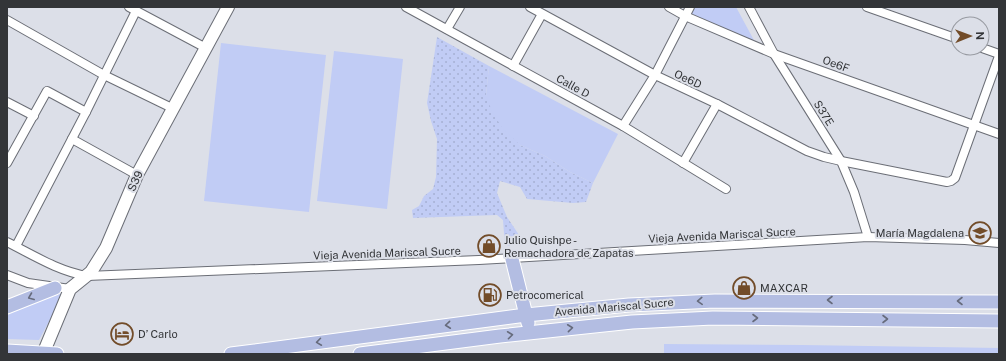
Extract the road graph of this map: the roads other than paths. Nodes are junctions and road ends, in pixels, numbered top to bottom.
1 (228, 7) edge
2 (406, 7) edge
3 (460, 7) edge
4 (530, 7) edge
5 (669, 7) edge
6 (690, 7) edge
7 (749, 7) edge
8 (867, 7) edge
9 (133, 9) edge
10 (542, 14) junction
11 (685, 16) junction
12 (7, 20) edge
13 (447, 29) junction
14 (950, 36) edge
15 (206, 48) junction
16 (774, 54) junction
17 (999, 55) edge
18 (513, 66) junction
19 (104, 75) junction
20 (655, 75) junction
21 (7, 102) edge
22 (717, 104) junction
23 (174, 109) junction
24 (86, 112) junction
25 (34, 116) junction
26 (973, 124) junction
27 (623, 126) junction
28 (999, 134) edge
29 (72, 138) junction
30 (841, 161) junction
31 (7, 163) edge
32 (683, 163) junction
33 (137, 175) junction
34 (726, 189) dead end
35 (868, 237) junction
36 (7, 242) edge
37 (999, 243) edge
38 (16, 246) junction
39 (512, 258) junction
40 (7, 275) edge
41 (87, 276) junction
42 (55, 288) junction
43 (70, 289) junction
44 (999, 302) edge
45 (7, 307) edge
46 (526, 315) junction
47 (999, 321) edge
48 (399, 331) junction
49 (531, 332) junction
50 (401, 349) junction
51 (7, 351) edge
52 (43, 354) edge
53 (57, 354) edge
54 (231, 354) edge
55 (360, 354) edge

1 - 15 street, S39
2 - 13 street, Calle D
3 - 13 street
4 - 10 street, Oe6D
5 - 11 street, Oe6F
6 - 11 street
7 - 16 street, S37E
8 - 14 street
9 - 15 street
9 - 19 street
10 - 18 street
10 - 20 street, Oe6D
11 - 16 street, Oe6F
11 - 20 street
12 - 19 street
13 - 18 street, Calle D
15 - 23 street, S39
16 - 26 street, Oe6F
16 - 30 street, S37E
17 - 26 street
18 - 27 street, Calle D
19 - 23 street
19 - 24 street
20 - 22 street, Oe6D
20 - 27 street
21 - 25 street
22 - 30 street, Oe6D
22 - 32 street
23 - 33 street, S39
24 - 25 street
24 - 29 street
25 - 31 street
26 - 28 street, Oe6F
26 - 30 street, Oe6D
27 - 32 street, Calle D
29 - 33 street
29 - 38 street
30 - 35 street, S37E
32 - 34 street, Calle D
33 - 41 street, S39
35 - 37 street, Vieja Avenida Mariscal Sucre
35 - 39 street, Vieja Avenida Mariscal Sucre
36 - 38 street, Vieja Avenida Mariscal Sucre
38 - 41 street, Vieja Avenida Mariscal Sucre
39 - 41 street, Vieja Avenida Mariscal Sucre
39 - 46 main road
40 - 42 street
41 - 43 street, S39
42 - 43 street
42 -> 45 main road
43 - 52 street, S39
44 -> 46 main road, Avenida Mariscal Sucre
46 -> 48 main road, Avenida Mariscal Sucre
46 - 49 main road
49 -> 47 main road, Avenida Mariscal Sucre
48 - 50 main road
48 -> 54 main road, Avenida Mariscal Sucre
50 -> 49 main road, Avenida Mariscal Sucre
50 - 55 main road, Avenida Mariscal Sucre
51 - 52 main road
52 - 53 main road

